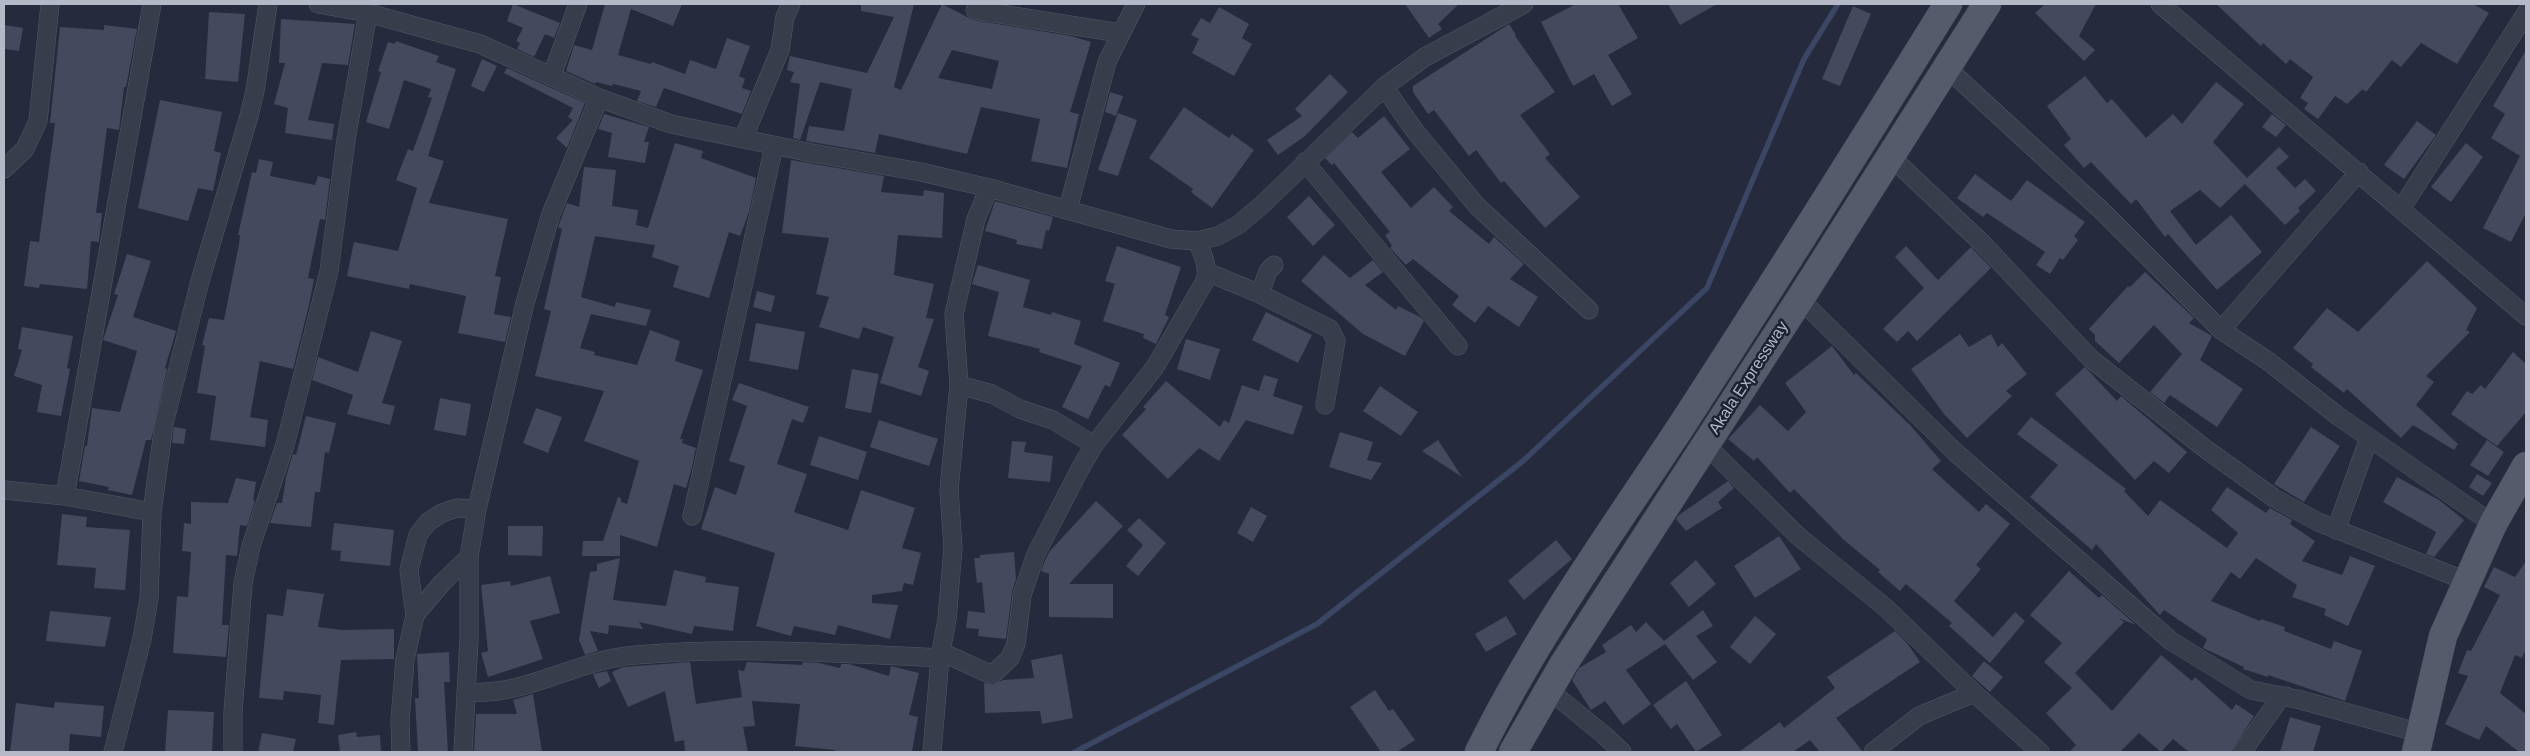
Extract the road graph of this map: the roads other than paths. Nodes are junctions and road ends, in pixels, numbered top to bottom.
1 (50, 4) edge
2 (152, 4) edge
3 (268, 4) edge
4 (318, 4) edge
5 (578, 4) edge
6 (791, 4) edge
7 (1136, 4) edge
8 (1524, 4) edge
9 (1948, 4) edge
10 (1987, 4) edge
11 (2160, 4) edge
12 (372, 10) edge
13 (976, 10) dead end
14 (2526, 13) edge
15 (1120, 33) junction
16 (1946, 67) junction
17 (552, 75) junction
18 (1384, 87) junction
19 (599, 98) junction
20 (1887, 102) junction
21 (1913, 120) junction
22 (743, 139) junction
23 (774, 146) junction
24 (1890, 156) junction
25 (1305, 162) junction
26 (4, 169) edge
27 (2359, 172) junction
28 (989, 188) junction
29 (1068, 209) junction
30 (2401, 209) junction
31 (1197, 241) junction
32 (1274, 265) dead end
33 (1207, 272) junction
34 (1260, 294) junction
35 (1800, 299) junction
36 (1589, 310) dead end
37 (2526, 316) edge
38 (2221, 330) junction
39 (1458, 346) dead end
40 (959, 385) junction
41 (1325, 405) dead end
42 (2369, 438) junction
43 (1706, 445) junction
44 (1094, 446) junction
45 (2526, 466) edge
46 (4, 490) edge
47 (65, 496) junction
48 (477, 509) junction
49 (152, 512) junction
50 (692, 516) dead end
51 (2493, 524) junction
52 (2336, 530) junction
53 (469, 558) junction
54 (2466, 581) junction
55 (415, 615) junction
56 (940, 659) junction
57 (1549, 690) junction
58 (466, 692) junction
59 (1974, 693) junction
60 (2286, 696) junction
61 (2418, 743) edge
62 (1884, 749) edge
63 (113, 752) edge
64 (233, 752) edge
65 (402, 752) edge
66 (463, 752) edge
67 (932, 752) edge
68 (1479, 752) edge
69 (1513, 752) edge
70 (1622, 752) edge
71 (2040, 752) edge
72 (2242, 752) edge

1 - 26 street
2 - 47 street
3 - 49 street
4 - 12 street
5 - 17 street
6 - 22 street
7 - 15 street
8 - 18 street
9 - 20 main road, Akala Expressway
10 - 16 main road, Akala Expressway
11 - 27 street
12 - 17 street
12 - 64 street
13 - 15 street
14 - 30 street
15 - 29 street
16 - 21 main road, Akala Expressway
16 - 38 street
17 - 19 street
18 - 25 street
18 - 36 street
19 - 22 street
19 - 48 street
20 - 21 main road
20 - 68 main road, Akala Expressway
21 - 24 main road, Akala Expressway
22 - 23 street
23 - 28 street
23 - 50 street
24 - 35 main road, Akala Expressway
24 - 52 street
25 - 31 street
25 - 39 street
27 - 30 street
27 - 38 street
28 - 29 street
28 - 40 street
29 - 31 street
30 - 37 street
31 - 33 street
32 - 34 street
33 - 34 street
33 - 44 street
34 - 41 street
35 - 43 main road, Akala Expressway
35 - 60 street
38 - 42 street
40 - 44 street
40 - 56 street
42 - 51 street
42 - 52 street
43 - 57 main road, Akala Expressway
43 - 59 street
44 - 56 street
45 - 51 main road
46 - 47 street
47 - 49 street
48 - 53 street
48 - 55 street
49 - 63 street
51 - 54 main road
52 - 54 street
53 - 55 street
53 - 58 street
54 - 61 main road
55 - 65 street
56 - 58 street
56 - 67 street
57 - 69 main road, Akala Expressway
57 - 70 street
58 - 66 street
59 - 62 street
59 - 71 street
60 - 61 street
60 - 72 street

